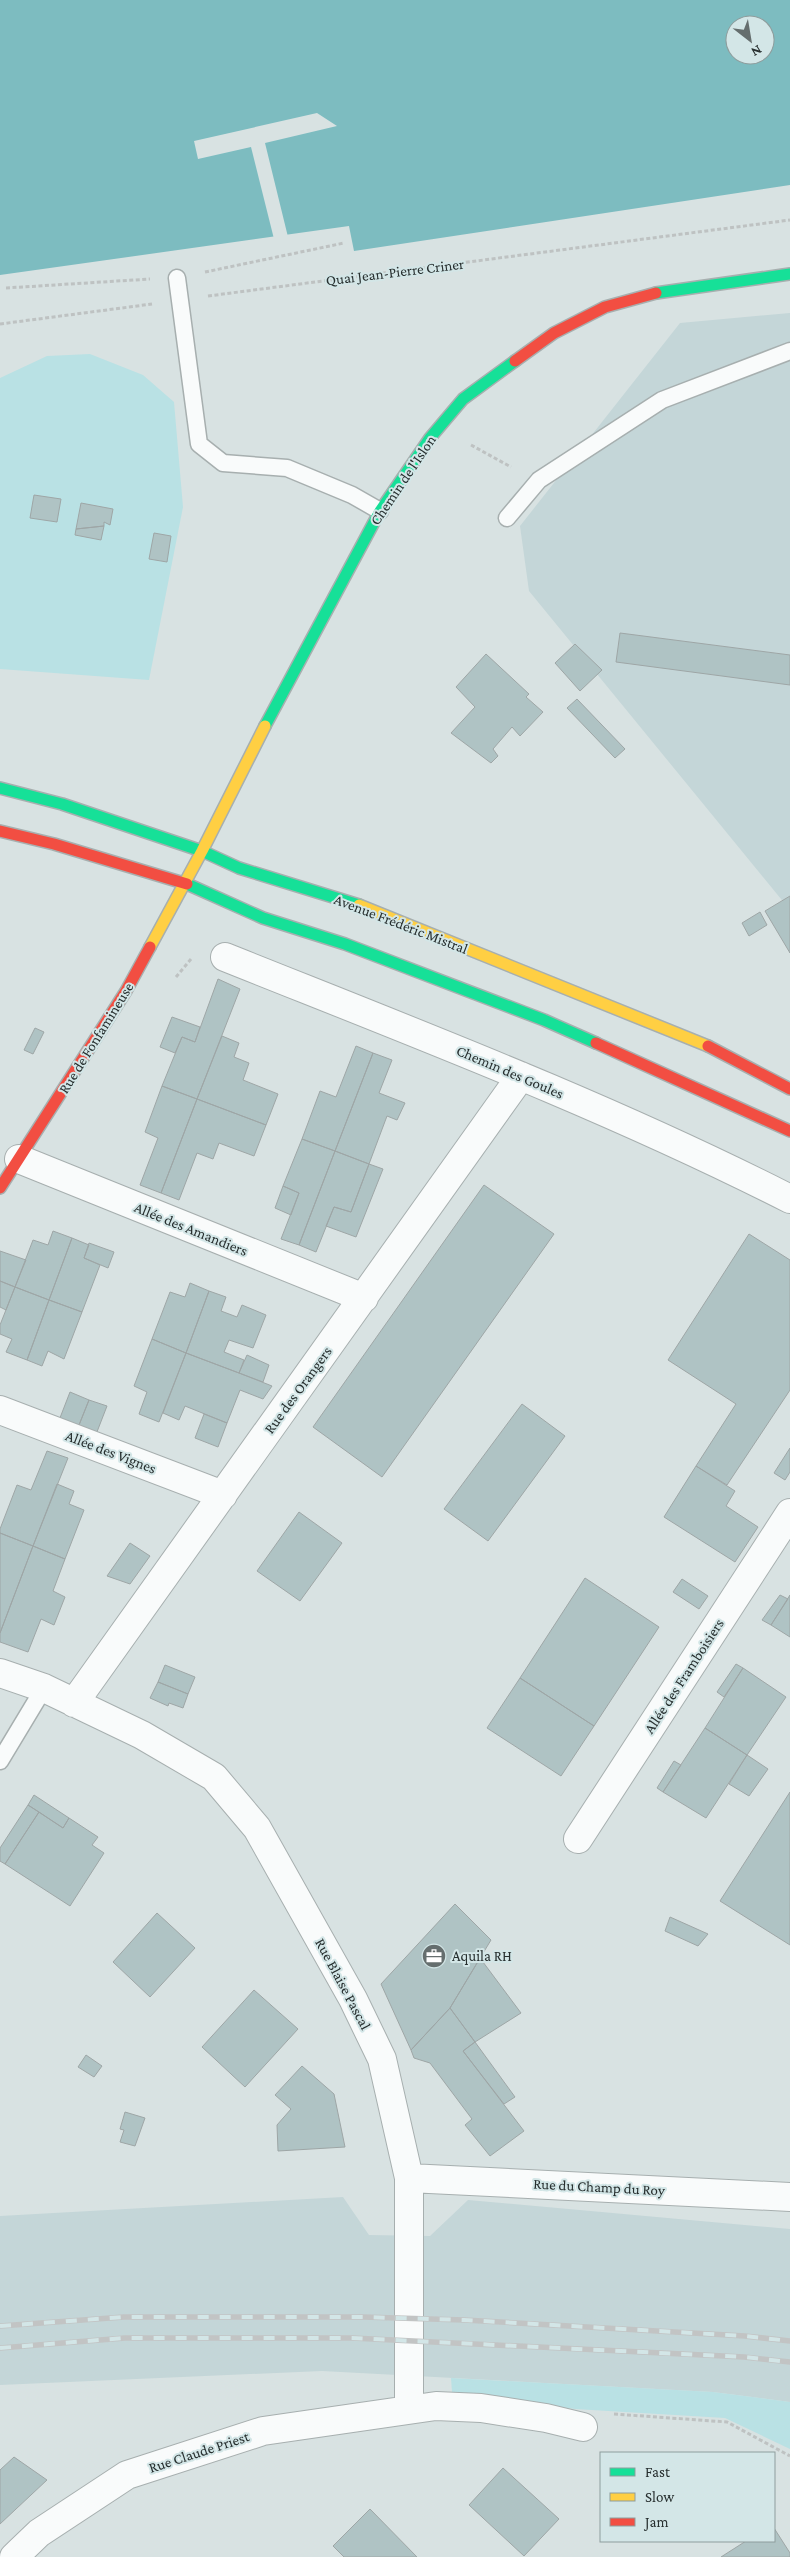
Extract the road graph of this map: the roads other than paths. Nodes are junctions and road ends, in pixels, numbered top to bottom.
1 (790, 274) edge
2 (177, 278) road end
3 (790, 351) edge
4 (380, 511) junction
5 (507, 518) dead end
6 (0, 788) edge
7 (0, 831) edge
8 (202, 851) junction
9 (185, 883) junction
10 (224, 957) dead end
11 (521, 1076) junction
12 (790, 1090) edge
13 (790, 1131) edge
14 (19, 1159) junction
15 (0, 1188) edge
16 (790, 1199) edge
17 (364, 1298) junction
18 (0, 1410) edge
19 (223, 1494) junction
20 (790, 1512) edge
21 (0, 1673) edge
22 (44, 1688) junction
23 (74, 1703) junction
24 (0, 1761) edge
25 (578, 1838) dead end
26 (408, 2178) junction
27 (790, 2197) edge
28 (409, 2409) junction
29 (583, 2428) road end
30 (14, 2557) edge

1 - 4 main road, Chemin de l'Islon
2 - 4 lane
3 - 5 lane
4 - 8 main road, Chemin de l'Islon
6 - 8 main road, Avenue Frédéric Mistral
7 - 9 main road
8 - 9 main road, Chemin de l'Islon
8 - 12 main road, Avenue Frédéric Mistral
9 - 13 main road
9 - 14 main road, Rue de Fonfamineuse
10 - 11 street, Chemin des Goules
11 - 16 street, Chemin des Goules
11 - 17 street, Rue des Orangers
14 - 15 main road, Rue de Fonfamineuse
14 - 17 street, Allée des Amandiers
17 - 19 street, Rue des Orangers
18 - 19 street, Allée des Vignes
19 - 23 street, Rue des Orangers
20 - 25 street, Allée des Framboisiers
21 - 22 street, Rue Blaise Pascal
22 - 23 street, Rue Blaise Pascal
22 - 24 lane
23 - 26 street, Rue Blaise Pascal
26 - 27 street, Rue du Champ du Roy
26 - 28 street, Rue Blaise Pascal
28 - 29 street, Rue Claude Priest
28 - 30 street, Rue Claude Priest

